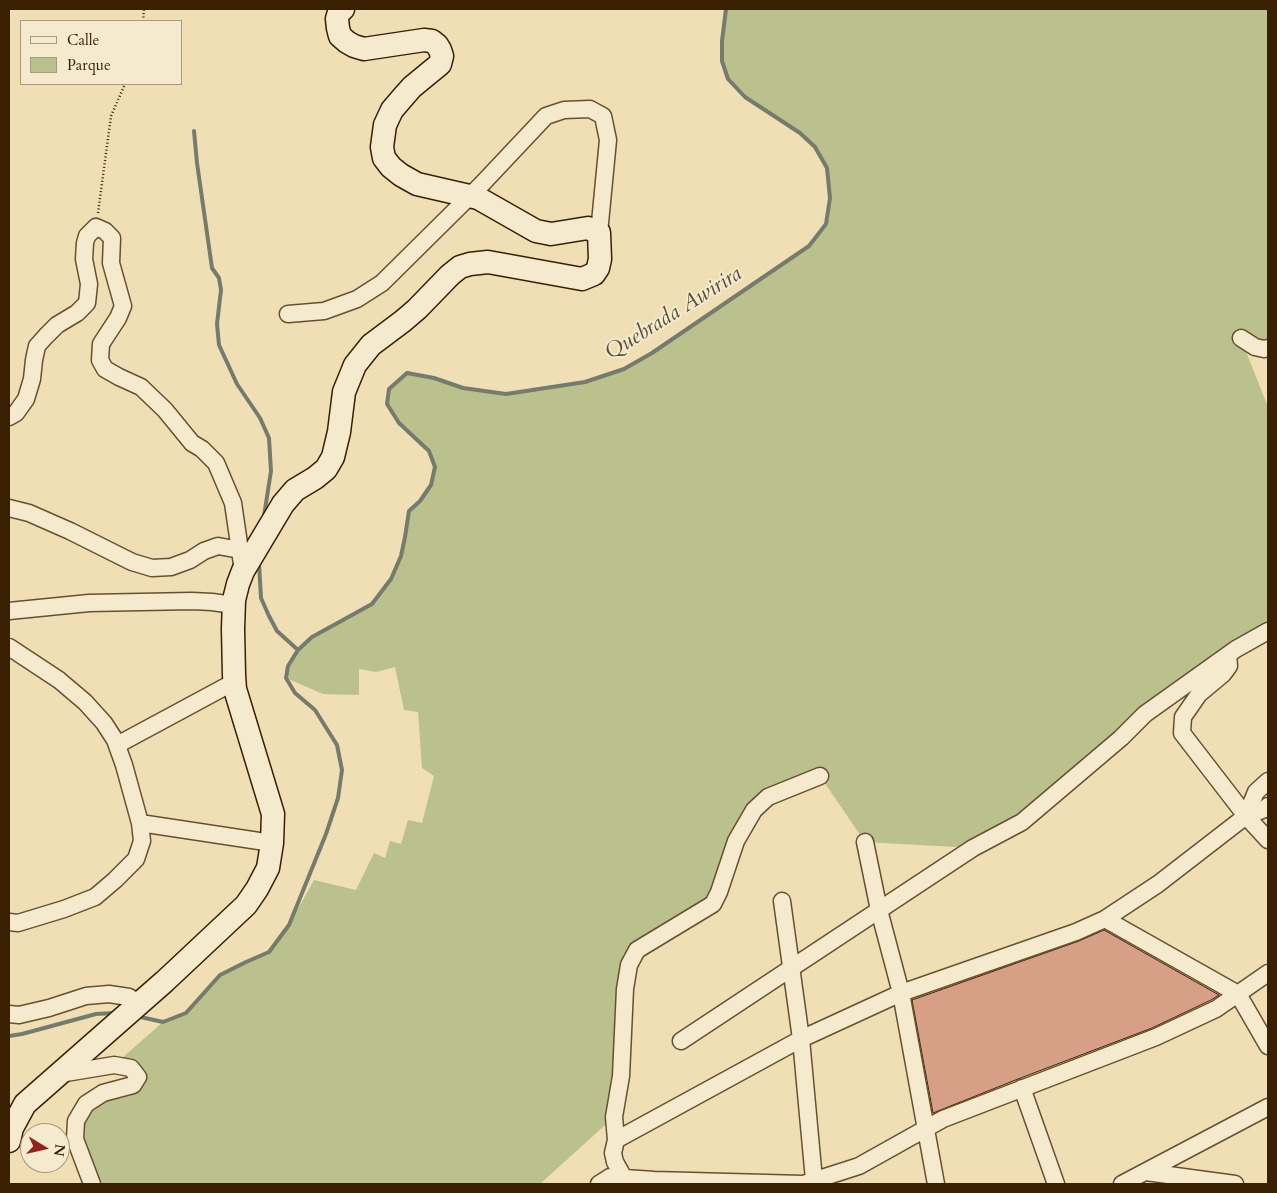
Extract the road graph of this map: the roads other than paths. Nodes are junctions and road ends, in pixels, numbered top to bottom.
1 (343, 9) edge
2 (470, 196) junction
3 (599, 233) junction
4 (288, 314) dead end
5 (1241, 338) dead end
6 (1268, 348) edge
7 (9, 417) edge
8 (9, 508) edge
9 (242, 560) junction
10 (234, 605) junction
11 (9, 611) edge
12 (1268, 631) edge
13 (9, 647) edge
14 (1228, 655) junction
15 (234, 682) junction
16 (117, 745) junction
17 (820, 776) dead end
18 (1268, 781) edge
19 (1268, 806) edge
20 (1246, 816) junction
21 (140, 823) junction
22 (1268, 840) edge
23 (865, 842) dead end
24 (272, 843) junction
25 (782, 900) dead end
26 (879, 910) junction
27 (1105, 919) junction
28 (9, 922) edge
29 (791, 968) junction
30 (1268, 974) edge
31 (901, 993) junction
32 (1238, 994) junction
33 (139, 1003) junction
34 (9, 1014) edge
35 (801, 1039) junction
36 (681, 1041) dead end
37 (1268, 1046) edge
38 (58, 1074) junction
39 (1022, 1088) junction
40 (1268, 1107) edge
41 (926, 1128) junction
42 (616, 1140) junction
43 (9, 1141) edge
44 (1146, 1172) junction
45 (814, 1180) junction
46 (612, 1181) edge
47 (92, 1184) edge
48 (936, 1184) edge
49 (1056, 1184) edge
50 (1122, 1184) edge
51 (1235, 1184) edge

1 - 2 street
2 - 3 street
2 - 3 street
2 - 4 street
3 - 9 street
5 - 6 street
7 - 9 street
8 - 9 street
9 - 10 street
10 - 11 street
10 - 15 street
12 - 14 street
13 - 16 street
14 - 20 street
14 - 26 street
15 - 16 street
15 - 24 street
16 - 21 street
17 - 42 street
18 - 20 street
19 - 20 street
20 - 22 street
20 - 27 street
21 - 24 street
21 - 28 street
23 - 26 street
24 - 33 street
25 - 29 street
26 - 29 street
26 - 31 street
27 - 31 street
27 - 32 street
29 - 35 street
29 - 36 street
30 - 32 street
31 - 35 street
31 - 41 street
32 - 37 street
32 - 39 street
33 - 34 street
33 - 38 street
35 - 42 street
35 - 45 street
38 - 43 street
38 - 47 street
39 - 41 street
39 - 49 street
40 - 44 street
41 - 45 street
41 - 48 street
42 - 46 street
44 - 50 street
44 - 51 street
45 - 46 street

